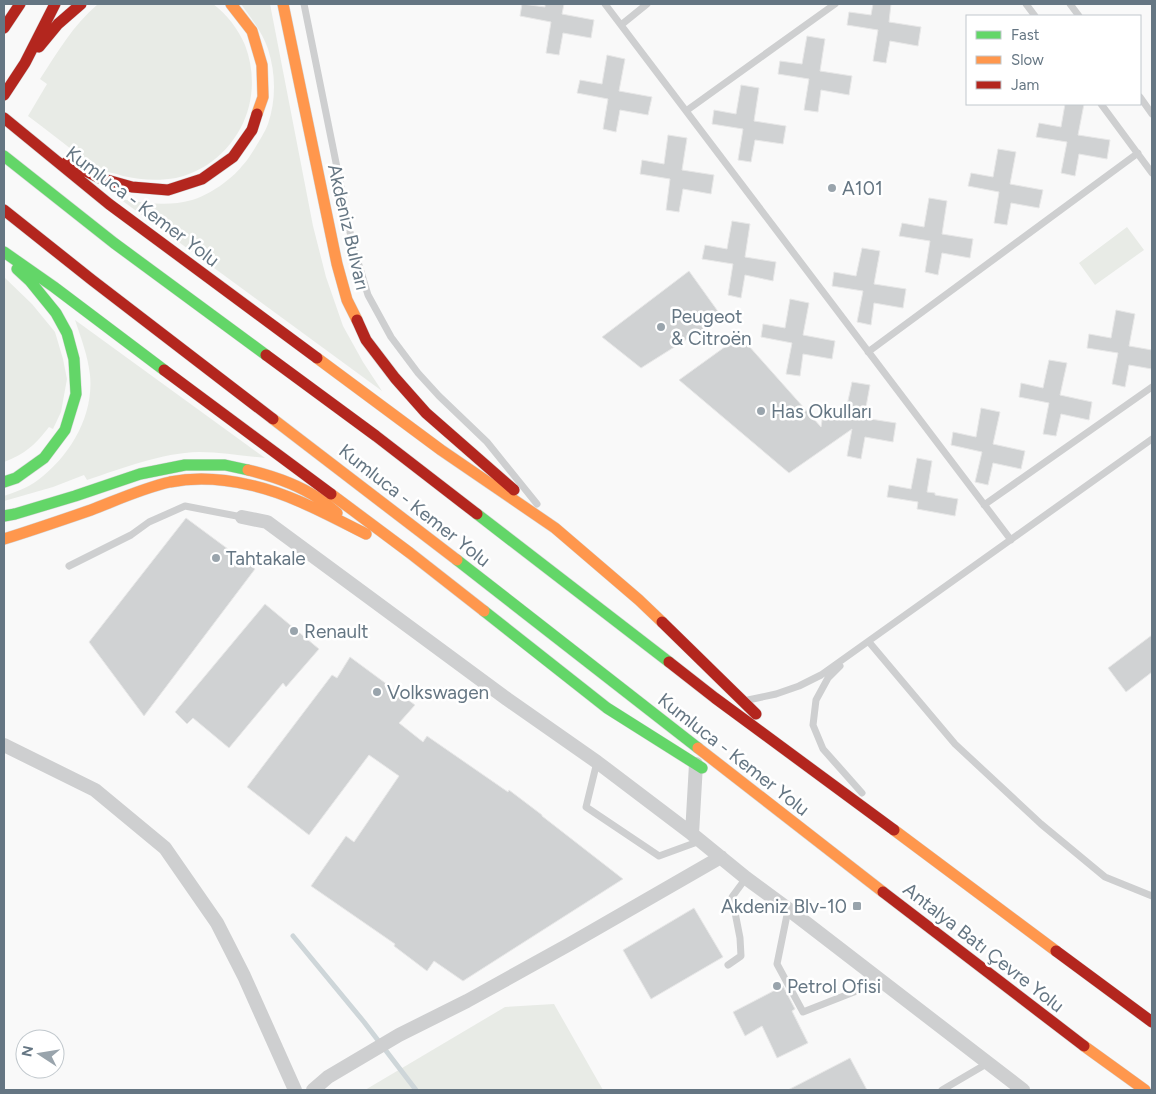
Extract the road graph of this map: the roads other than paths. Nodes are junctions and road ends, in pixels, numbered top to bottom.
1 (8, 4) edge
2 (20, 4) edge
3 (55, 4) edge
4 (81, 4) edge
5 (231, 4) edge
6 (283, 4) edge
7 (304, 4) edge
8 (605, 4) edge
9 (647, 4) edge
10 (835, 4) edge
11 (1026, 4) edge
12 (1070, 4) edge
13 (4, 14) edge
14 (1035, 15) edge
15 (1078, 15) edge
16 (621, 25) junction
17 (4, 28) edge
18 (25, 63) junction
19 (4, 95) edge
20 (1141, 98) edge
21 (1102, 105) edge
22 (686, 111) junction
23 (1152, 114) edge
24 (4, 118) edge
25 (44, 151) junction
26 (1138, 154) junction
27 (4, 156) edge
28 (1152, 173) edge
29 (4, 210) edge
30 (4, 252) edge
31 (4, 257) edge
32 (868, 352) junction
33 (1152, 387) edge
34 (1152, 439) edge
35 (4, 482) edge
36 (984, 505) junction
37 (4, 516) edge
38 (242, 517) joint
39 (555, 528) junction
40 (366, 534) junction
41 (4, 540) edge
42 (1010, 540) junction
43 (69, 566) dead end
44 (869, 642) junction
45 (852, 654) junction
46 (719, 701) junction
47 (744, 701) junction
48 (608, 708) junction
49 (4, 745) edge
50 (597, 762) junction
51 (696, 764) junction
52 (818, 774) junction
53 (869, 801) dead end
54 (876, 808) dead end
55 (804, 831) junction
56 (901, 835) junction
57 (696, 838) junction
58 (721, 858) junction
59 (746, 878) junction
60 (1152, 896) edge
61 (788, 909) junction
62 (728, 965) dead end
63 (882, 981) junction
64 (1152, 1022) edge
65 (988, 1063) junction
66 (296, 1090) edge
67 (313, 1090) edge
68 (942, 1090) edge
69 (1024, 1090) edge
70 (1145, 1090) edge

1 - 13 main road
2 - 17 main road
3 - 18 main road
4 - 18 main road
5 - 25 main road
6 - 39 main road, Akdeniz Bulvarı
7 - 39 lane
8 - 16 lane
9 - 16 lane
10 - 22 lane
11 - 14 lane
12 - 15 lane
16 - 22 lane
18 - 19 main road
20 - 23 lane
21 - 26 lane
22 - 32 lane
24 - 25 main road, Kumluca - Kemer Yolu
25 - 39 main road, Kumluca - Kemer Yolu
26 - 28 lane
26 - 32 lane
27 - 46 main road, Kumluca - Kemer Yolu
29 - 55 main road, Kumluca - Kemer Yolu
30 - 48 main road, Kumluca - Kemer Yolu
31 - 35 main road
32 - 36 lane
33 - 36 lane
34 - 42 lane
36 - 42 lane
37 - 40 main road
38 - 43 lane
38 - 50 street
39 - 47 main road, Kumluca - Kemer Yolu
40 - 41 main road
40 - 48 main road
42 - 44 lane
44 - 45 lane
44 - 60 lane
45 - 47 lane
45 - 53 lane
46 - 47 lane
46 - 52 main road, Kumluca - Kemer Yolu
47 - 52 main road, Kumluca - Kemer Yolu
48 - 51 main road, Kumluca - Kemer Yolu
49 - 66 street
50 - 57 street
50 - 57 lane
51 - 55 main road, Kumluca - Kemer Yolu
51 - 57 street
52 - 56 main road, Kumluca - Kemer Yolu
54 - 56 lane
55 - 70 main road, Antalya Batı Çevre Yolu
56 - 64 main road, Kumluca - Kemer Yolu
57 - 58 street
58 - 59 street
58 - 67 street
59 - 61 street
59 - 62 lane
61 - 63 street
61 - 63 lane
63 - 65 street
65 - 68 lane
65 - 69 street

